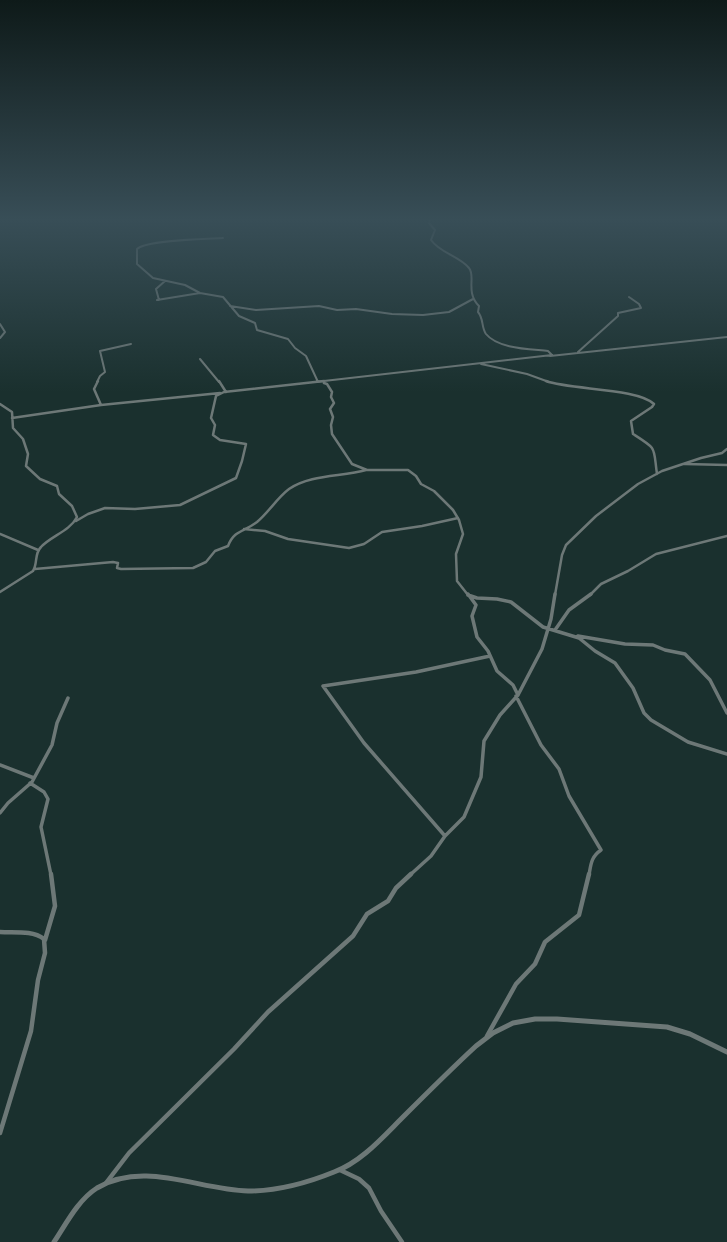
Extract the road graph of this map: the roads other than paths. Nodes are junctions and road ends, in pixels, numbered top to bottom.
1 (150, 277) edge
2 (471, 277) edge
3 (165, 281) junction
4 (202, 293) junction
5 (629, 297) dead end
6 (473, 299) junction
7 (230, 306) junction
8 (0, 324) edge
9 (727, 337) edge
10 (0, 338) edge
11 (131, 344) dead end
12 (574, 353) junction
13 (548, 356) junction
14 (200, 359) dead end
15 (479, 364) junction
16 (319, 382) junction
17 (225, 392) junction
18 (0, 404) edge
19 (101, 405) junction
20 (12, 418) junction
21 (727, 449) edge
22 (683, 464) junction
23 (727, 465) edge
24 (367, 470) junction
25 (657, 474) junction
26 (458, 518) junction
27 (76, 521) junction
28 (244, 529) junction
29 (0, 534) edge
30 (727, 536) edge
31 (38, 550) junction
32 (35, 569) junction
33 (0, 592) edge
34 (468, 594) junction
35 (548, 629) junction
36 (555, 630) junction
37 (576, 636) junction
38 (490, 656) junction
39 (517, 696) junction
40 (68, 698) dead end
41 (727, 713) edge
42 (727, 754) edge
43 (0, 765) edge
44 (34, 778) junction
45 (30, 783) junction
46 (0, 814) edge
47 (444, 836) junction
48 (0, 932) edge
49 (45, 940) junction
50 (486, 1038) junction
51 (727, 1052) edge
52 (0, 1133) edge
53 (340, 1170) junction
54 (106, 1183) junction
55 (54, 1242) edge
56 (402, 1242) edge

1 - 3 street
2 - 6 street
3 - 4 street
3 - 4 street
4 - 7 street
5 - 12 street
6 - 7 street
6 - 13 street
7 - 16 street
8 - 10 street
9 - 12 street
11 - 19 street
12 - 13 street
13 - 15 street
14 - 17 street
15 - 16 street
15 - 25 street
16 - 17 street
16 - 24 street
17 - 19 street
17 - 27 street
18 - 20 street
19 - 20 street
20 - 27 street
21 - 22 street
22 - 23 street
22 - 25 street
24 - 26 street
24 - 28 street
25 - 35 street
26 - 28 street
26 - 34 street
27 - 31 street
28 - 32 street
29 - 31 street
30 - 36 street
31 - 32 street
32 - 33 street
34 - 35 street
34 - 38 street
35 - 36 street
35 - 39 street
36 - 37 street
37 - 41 street
37 - 42 street
38 - 39 street
38 - 47 street
39 - 47 street
39 - 50 street
40 - 44 street
43 - 44 street
44 - 45 street
45 - 46 street
45 - 49 street
47 - 54 street
48 - 49 street
49 - 52 street
50 - 51 street
50 - 53 street
53 - 54 street
53 - 56 street
54 - 55 street

